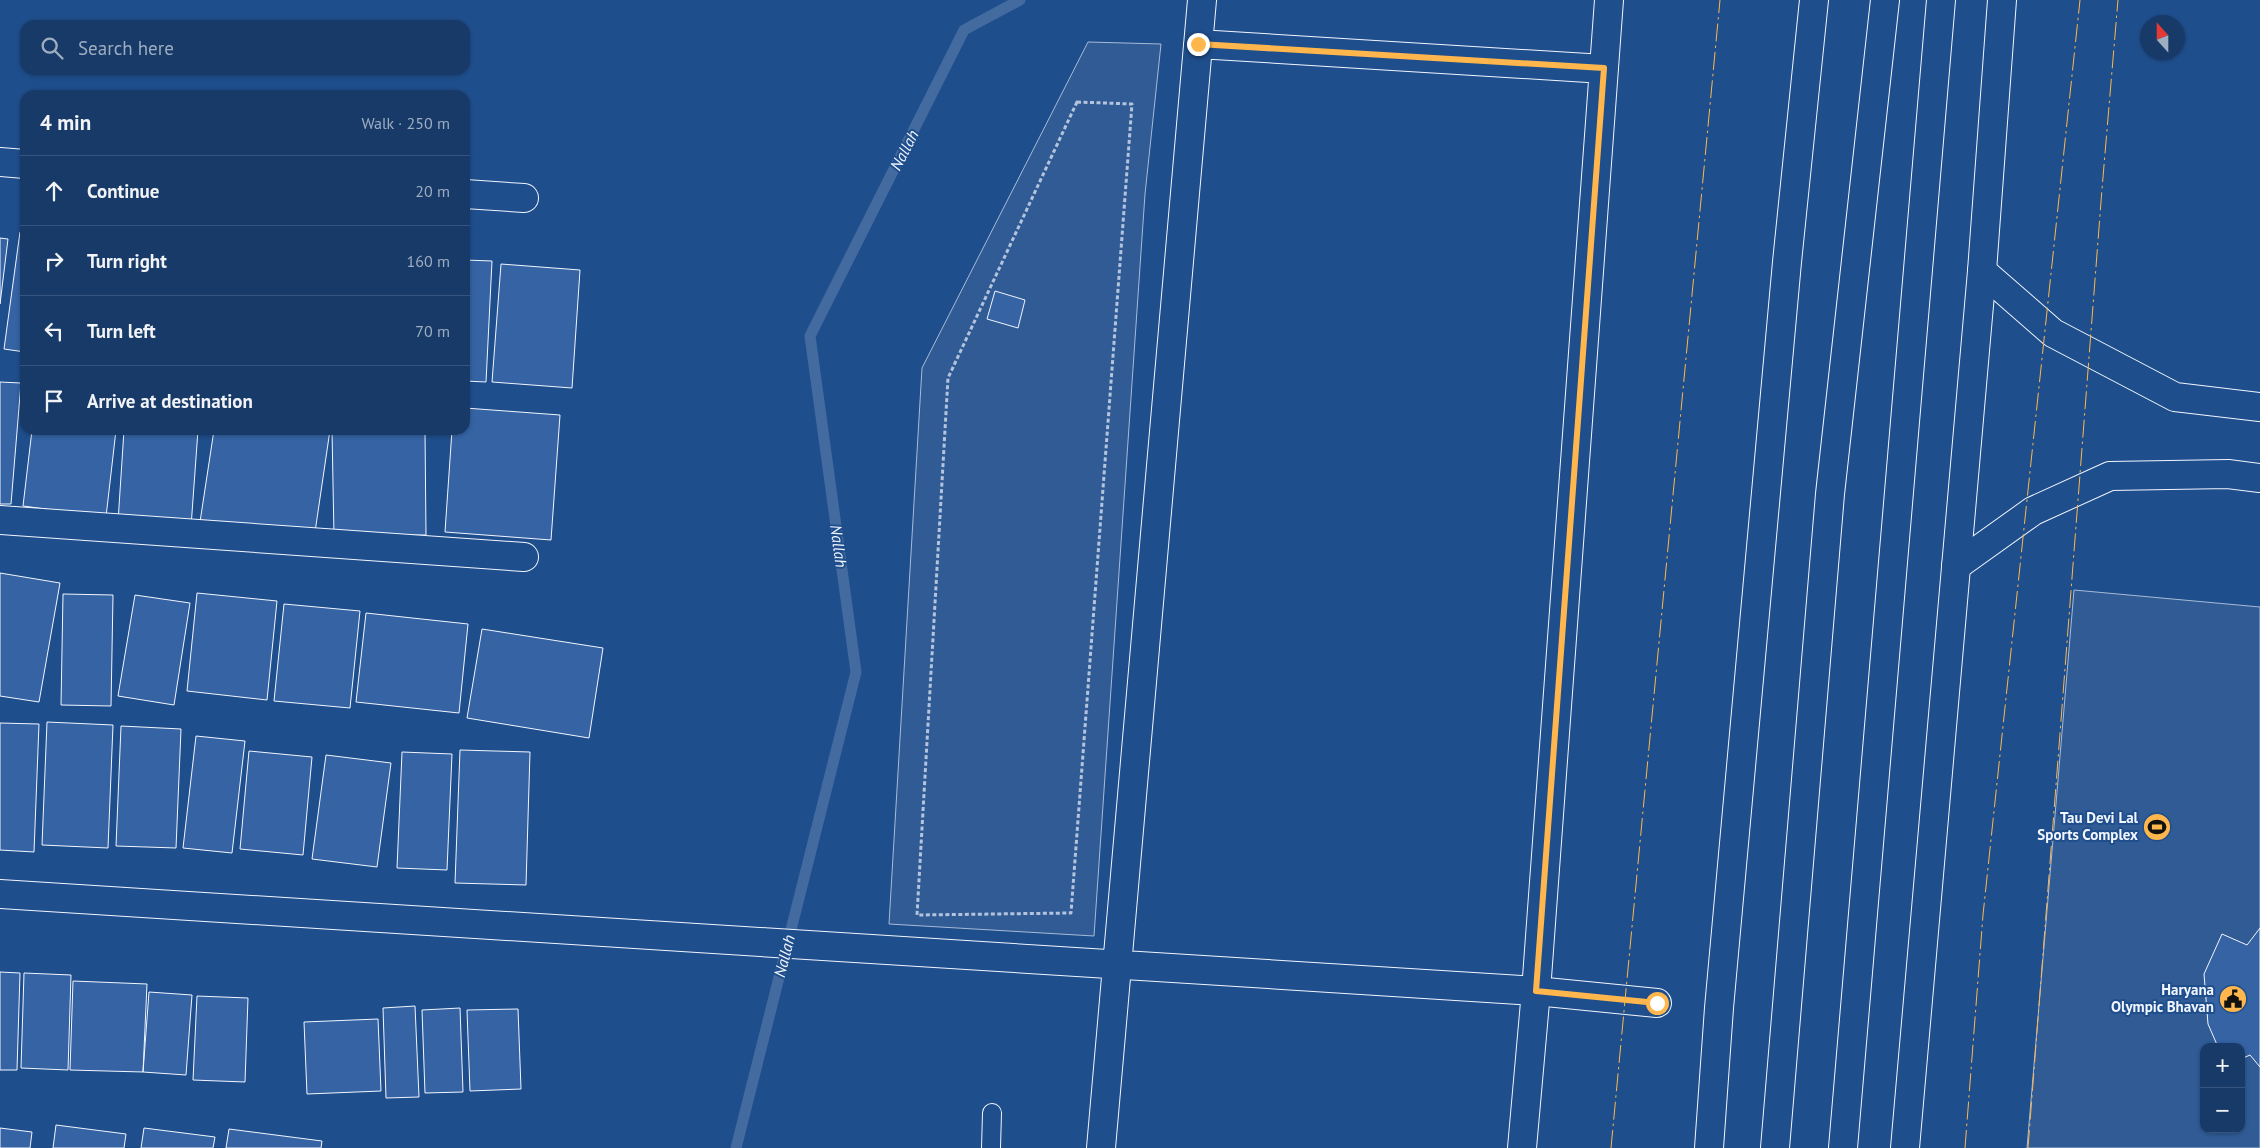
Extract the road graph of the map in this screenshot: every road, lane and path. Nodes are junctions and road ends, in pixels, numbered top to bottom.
1 (1202, 0) edge
2 (1609, 0) edge
3 (1814, 0) edge
4 (1885, 0) edge
5 (1941, 0) edge
6 (2002, 0) edge
7 (1198, 44) junction
8 (1604, 68) junction
9 (0, 162) edge
10 (20, 164) edge
11 (470, 194) edge
12 (524, 198) dead end
13 (1982, 271) junction
14 (2260, 407) edge
15 (2260, 478) edge
16 (0, 520) edge
17 (524, 557) dead end
18 (1956, 566) junction
19 (0, 894) edge
20 (917, 915) joint
21 (1118, 964) junction
22 (1536, 991) junction
23 (1657, 1003) dead end
24 (992, 1113) dead end
25 (991, 1148) edge
26 (1101, 1148) edge
27 (1522, 1148) edge
28 (1709, 1148) edge
29 (1775, 1148) edge
30 (1843, 1148) edge
31 (1905, 1148) edge

1 - 7 main road
2 - 8 main road
3 - 28 main road
4 - 29 main road
5 - 30 main road
6 - 13 main road
7 - 8 main road
7 - 21 main road
8 - 22 main road
9 - 10 main road
11 - 12 main road
13 - 14 main road
13 - 18 main road
15 - 18 main road
16 - 17 main road
18 - 31 main road
19 - 21 main road
20 - 20 path
21 - 22 main road
21 - 26 main road
22 - 23 main road
22 - 27 main road
24 - 25 lane

